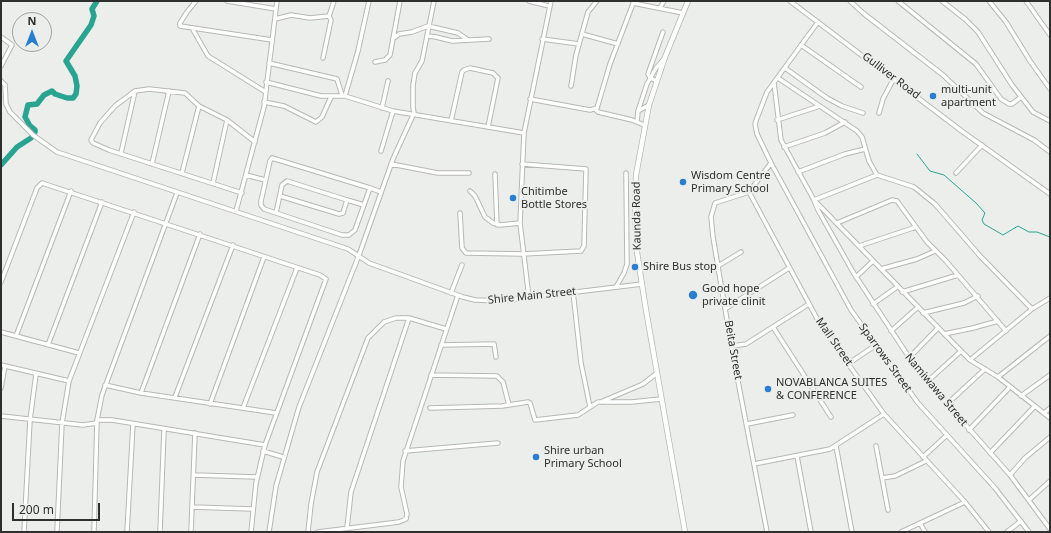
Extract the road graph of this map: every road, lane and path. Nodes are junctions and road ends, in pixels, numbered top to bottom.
1 (196, 1) edge
2 (227, 1) edge
3 (277, 1) edge
4 (334, 1) edge
5 (369, 1) edge
6 (400, 1) edge
7 (434, 1) edge
8 (528, 1) edge
9 (551, 1) edge
10 (597, 1) edge
11 (664, 1) edge
12 (688, 1) edge
13 (790, 1) edge
14 (850, 1) edge
15 (898, 1) edge
16 (942, 1) edge
17 (989, 1) edge
18 (1026, 1) edge
19 (634, 2) edge
20 (549, 6) junction
21 (660, 8) junction
22 (276, 9) junction
23 (683, 13) junction
24 (329, 16) junction
25 (275, 19) junction
26 (818, 22) junction
27 (428, 26) junction
28 (192, 28) junction
29 (663, 32) dead end
30 (582, 34) junction
31 (1050, 35) edge
32 (427, 36) junction
33 (1, 37) edge
34 (394, 38) junction
35 (489, 39) dead end
36 (542, 39) junction
37 (272, 40) junction
38 (468, 40) junction
39 (579, 44) junction
40 (618, 44) junction
41 (802, 45) junction
42 (656, 54) junction
43 (665, 57) junction
44 (323, 58) dead end
45 (375, 62) dead end
46 (268, 63) junction
47 (1, 66) edge
48 (785, 68) junction
49 (650, 78) junction
50 (778, 78) junction
51 (894, 78) junction
52 (657, 80) junction
53 (1, 81) edge
54 (388, 81) dead end
55 (266, 82) junction
56 (774, 83) junction
57 (571, 86) dead end
58 (861, 87) dead end
59 (1050, 89) edge
60 (135, 91) junction
61 (169, 91) junction
62 (264, 91) junction
63 (343, 95) junction
64 (331, 97) junction
65 (1021, 97) junction
66 (530, 99) junction
67 (642, 100) junction
68 (264, 102) junction
69 (649, 104) junction
70 (199, 106) junction
71 (820, 106) junction
72 (382, 108) junction
73 (595, 109) junction
74 (393, 111) junction
75 (638, 111) junction
76 (414, 113) junction
77 (863, 113) dead end
78 (879, 113) dead end
79 (227, 120) junction
80 (777, 120) junction
81 (452, 121) junction
82 (1050, 121) edge
83 (637, 122) junction
84 (845, 122) junction
85 (644, 125) junction
86 (488, 127) junction
87 (524, 133) junction
88 (255, 142) junction
89 (982, 145) junction
90 (784, 147) junction
91 (865, 149) junction
92 (381, 151) dead end
93 (1050, 152) edge
94 (122, 153) junction
95 (771, 163) junction
96 (152, 164) junction
97 (391, 164) junction
98 (522, 164) junction
99 (798, 172) junction
100 (182, 173) junction
101 (469, 173) dead end
102 (626, 173) dead end
103 (956, 173) dead end
104 (495, 174) dead end
105 (246, 175) junction
106 (877, 175) junction
107 (265, 180) junction
108 (213, 183) junction
109 (370, 188) junction
110 (71, 191) junction
111 (470, 191) dead end
112 (177, 192) junction
113 (381, 192) junction
114 (749, 192) junction
115 (242, 193) junction
116 (1050, 194) edge
117 (280, 196) junction
118 (348, 200) junction
119 (814, 200) junction
120 (102, 202) junction
121 (364, 205) junction
122 (626, 208) junction
123 (635, 209) junction
124 (236, 211) junction
125 (134, 212) junction
126 (276, 213) junction
127 (460, 213) dead end
128 (635, 221) junction
129 (626, 222) junction
130 (166, 223) junction
131 (520, 223) junction
132 (837, 223) junction
133 (497, 225) junction
134 (916, 227) junction
135 (200, 234) junction
136 (232, 246) junction
137 (859, 246) junction
138 (935, 251) junction
139 (741, 252) dead end
140 (523, 254) junction
141 (359, 255) junction
142 (264, 257) junction
143 (873, 261) junction
144 (462, 266) dead end
145 (718, 266) junction
146 (296, 268) junction
147 (789, 268) junction
148 (881, 269) junction
149 (958, 275) junction
150 (856, 277) junction
151 (1, 282) edge
152 (642, 284) junction
153 (616, 287) junction
154 (897, 287) junction
155 (573, 292) junction
156 (902, 292) junction
157 (451, 293) junction
158 (458, 295) junction
159 (978, 296) junction
160 (529, 298) junction
161 (1050, 298) edge
162 (809, 304) junction
163 (873, 304) junction
164 (917, 308) junction
165 (725, 309) junction
166 (1032, 309) junction
167 (922, 313) junction
168 (409, 318) junction
169 (998, 321) junction
170 (774, 326) junction
171 (938, 328) junction
172 (446, 329) junction
173 (891, 331) junction
174 (1006, 331) junction
175 (1, 332) edge
176 (944, 334) junction
177 (16, 336) junction
178 (1050, 336) edge
179 (48, 345) junction
180 (441, 345) junction
181 (876, 345) junction
182 (732, 346) junction
183 (961, 351) junction
184 (79, 353) junction
185 (496, 358) dead end
186 (908, 358) junction
187 (970, 360) junction
188 (848, 364) junction
189 (3, 366) edge
190 (985, 369) junction
191 (657, 373) junction
192 (36, 374) junction
193 (431, 375) junction
194 (1050, 375) edge
195 (998, 377) junction
196 (69, 381) junction
197 (928, 381) junction
198 (105, 385) junction
199 (1, 388) edge
200 (1010, 388) junction
201 (141, 393) junction
202 (1021, 396) junction
203 (175, 397) junction
204 (661, 399) junction
205 (598, 402) junction
206 (210, 404) junction
207 (947, 404) junction
208 (509, 405) junction
209 (1035, 406) junction
210 (590, 407) junction
211 (244, 408) junction
212 (430, 408) dead end
213 (1050, 408) edge
214 (276, 413) junction
215 (1044, 413) junction
216 (884, 414) junction
217 (793, 415) dead end
218 (1, 416) edge
219 (831, 417) dead end
220 (1050, 418) edge
221 (30, 420) junction
222 (97, 421) junction
223 (62, 423) junction
224 (133, 424) junction
225 (747, 424) junction
226 (164, 430) junction
227 (969, 430) junction
228 (195, 433) junction
229 (947, 435) junction
230 (1050, 438) edge
231 (498, 443) dead end
232 (265, 445) junction
233 (836, 446) junction
234 (876, 446) dead end
235 (405, 451) junction
236 (263, 452) junction
237 (990, 453) junction
238 (797, 456) junction
239 (283, 457) junction
240 (925, 459) junction
241 (754, 464) junction
242 (194, 474) junction
243 (1010, 475) junction
244 (257, 477) junction
245 (882, 478) junction
246 (1050, 481) edge
247 (1029, 500) junction
248 (965, 502) junction
249 (192, 507) junction
250 (252, 510) junction
251 (888, 510) dead end
252 (1021, 521) junction
253 (920, 523) junction
254 (1050, 527) edge
255 (347, 528) junction
256 (24, 532) edge
257 (57, 532) edge
258 (94, 532) edge
259 (127, 532) edge
260 (160, 532) edge
261 (191, 532) edge
262 (250, 532) edge
263 (269, 532) edge
264 (308, 532) edge
265 (318, 532) edge
266 (685, 532) edge
267 (767, 532) edge
268 (811, 532) edge
269 (852, 532) edge
270 (901, 532) edge
271 (925, 532) edge
272 (988, 532) edge
273 (1007, 532) edge
274 (1029, 532) edge

1 - 28 street
2 - 22 street
3 - 22 street
4 - 24 street
5 - 63 street
6 - 34 street
7 - 27 street
8 - 20 street
9 - 20 street
10 - 30 street
11 - 21 street
12 - 23 main road, Kaunda Road
13 - 26 street, Gulliver Road
14 - 93 street
15 - 65 street
16 - 65 street
17 - 59 street
18 - 31 street
19 - 21 street
19 - 40 street
20 - 36 street
21 - 23 street
22 - 25 street
23 - 43 main road, Kaunda Road
24 - 25 street
24 - 44 street
25 - 37 street
26 - 41 street, Sparrows Street
26 - 51 street, Gulliver Road
27 - 32 street
27 - 34 street
27 - 38 street
28 - 37 street
28 - 62 street
29 - 42 street
30 - 39 street
30 - 40 street
32 - 38 street
32 - 76 street
33 - 47 street
34 - 45 street
35 - 38 street
36 - 39 street
36 - 66 street
37 - 46 street
39 - 57 street
40 - 73 street
41 - 48 street, Sparrows Street
41 - 58 street
42 - 43 street
42 - 49 street
43 - 49 street
43 - 52 main road, Kaunda Road
46 - 55 street
46 - 63 street
48 - 50 street, Sparrows Street
48 - 77 street
49 - 52 street
49 - 67 street
50 - 56 street, Sparrows Street
50 - 71 street
51 - 78 street
51 - 89 street, Gulliver Road
52 - 69 main road, Kaunda Road
53 - 112 street, Shire Main Street
54 - 72 street
55 - 62 street
55 - 64 street
56 - 80 street
56 - 95 street, Sparrows Street
60 - 61 street
60 - 94 street
60 - 94 street
61 - 70 street
61 - 96 street
62 - 68 street
63 - 64 street
63 - 72 street
64 - 68 street
65 - 82 street
66 - 73 street
66 - 87 street
67 - 69 street
67 - 75 street
68 - 88 street
69 - 75 street
69 - 85 main road, Kaunda Road
70 - 79 street
70 - 100 street
71 - 80 street
71 - 84 street
72 - 74 street
73 - 83 street
74 - 76 street
74 - 92 street
75 - 83 street
76 - 81 street
76 - 97 street
79 - 88 street
79 - 108 street
80 - 90 street
81 - 86 street
81 - 86 street
83 - 85 street
84 - 90 street
84 - 91 street
85 - 123 main road, Kaunda Road
86 - 87 street
87 - 98 street
88 - 105 street
89 - 103 street
89 - 116 street, Gulliver Road
90 - 99 street
91 - 99 street
91 - 106 street
94 - 96 street
95 - 114 street
95 - 181 street, Sparrows Street
96 - 100 street
97 - 101 street
97 - 113 street
98 - 131 street
98 - 140 street
99 - 119 street
100 - 108 street
102 - 122 street
104 - 133 street
105 - 107 street
105 - 115 street
106 - 119 street
106 - 166 street
107 - 109 street
107 - 126 street
108 - 115 street
109 - 113 street
109 - 121 street
110 - 120 street
110 - 151 street
110 - 177 street
111 - 133 street
112 - 124 street, Shire Main Street
112 - 130 street
113 - 141 street
114 - 145 street, Beita Street
114 - 147 street, Mall Street
115 - 124 street
117 - 118 street
117 - 118 street
117 - 126 street
118 - 121 street
119 - 132 street
119 - 150 street, Namiwawa Street
120 - 125 street
120 - 179 street
121 - 126 street
122 - 123 street
122 - 129 street
123 - 128 main road, Kaunda Road
124 - 141 street, Shire Main Street
125 - 130 street
125 - 184 street
127 - 140 street
128 - 129 street
128 - 152 main road, Kaunda Road
129 - 153 street
130 - 135 street
130 - 198 street
131 - 133 street
131 - 140 street
132 - 134 street
132 - 137 street
134 - 137 street
134 - 138 street
135 - 136 street
135 - 201 street
136 - 142 street
136 - 203 street
137 - 143 street
138 - 148 street
138 - 149 street
139 - 145 street
140 - 160 street
141 - 157 street, Shire Main Street
141 - 239 street
142 - 146 street
142 - 206 street
143 - 148 street
143 - 150 street
144 - 157 street
145 - 165 street, Beita Street
146 - 211 street
146 - 214 street
147 - 162 street, Mall Street
147 - 165 street
148 - 154 street
149 - 156 street
149 - 159 street
150 - 163 street, Namiwawa Street
152 - 153 street, Shire Main Street
152 - 191 main road, Kaunda Road
153 - 155 street, Shire Main Street
154 - 156 street
154 - 163 street
155 - 160 street, Shire Main Street
155 - 210 street
156 - 164 street
157 - 158 street, Shire Main Street
158 - 160 street, Shire Main Street
158 - 172 street
159 - 167 street
159 - 169 street
161 - 166 street
162 - 170 street
162 - 188 street, Mall Street
163 - 173 street, Namiwawa Street
164 - 167 street
164 - 173 street
165 - 182 street, Beita Street
166 - 174 street
167 - 171 street
168 - 172 street
168 - 255 street
168 - 264 street
169 - 174 street
169 - 176 street
170 - 182 street
170 - 219 street
171 - 176 street
171 - 186 street
172 - 180 street
173 - 186 street, Namiwawa Street
174 - 187 street
175 - 177 street
176 - 183 street
177 - 179 street
178 - 195 street
179 - 184 street
180 - 185 street
180 - 193 street
181 - 188 street
181 - 229 street, Sparrows Street
182 - 225 street, Beita Street
183 - 187 street
183 - 197 street
184 - 196 street
186 - 197 street, Namiwawa Street
187 - 190 street
188 - 216 street, Mall Street
189 - 192 street
189 - 199 street
190 - 195 street
190 - 207 street
191 - 204 main road, Kaunda Road
191 - 205 street
192 - 196 street
192 - 221 street
193 - 208 street
193 - 235 street
194 - 202 street
195 - 200 street
196 - 223 street
197 - 207 street, Namiwawa Street
198 - 201 street
198 - 222 street
200 - 202 street
200 - 227 street
201 - 203 street
202 - 209 street
203 - 206 street
204 - 205 street
204 - 266 main road, Kaunda Road
205 - 210 street
206 - 211 street
207 - 227 street, Namiwawa Street
208 - 210 street
208 - 212 street
209 - 215 street
209 - 237 street
211 - 214 street
213 - 215 street
214 - 232 street
215 - 220 street
216 - 233 street
216 - 240 street, Mall Street
217 - 225 street
218 - 221 street
221 - 223 street
221 - 256 street
222 - 223 street
222 - 224 street
222 - 258 street
223 - 257 street
224 - 226 street
224 - 259 street
225 - 241 street, Beita Street
226 - 228 street
226 - 260 street
227 - 237 street, Namiwawa Street
228 - 232 street
228 - 242 street
229 - 240 street
229 - 252 street, Sparrows Street
230 - 243 street
231 - 235 street
232 - 236 street
233 - 238 street
233 - 269 street
234 - 245 street
235 - 255 street
236 - 239 street
236 - 244 street
237 - 243 street, Namiwawa Street
238 - 241 street
238 - 268 street
239 - 263 street
240 - 245 street
240 - 248 street, Mall Street
241 - 267 street, Beita Street
242 - 244 street
242 - 249 street
243 - 247 street, Namiwawa Street
244 - 250 street
245 - 251 street
246 - 247 street
247 - 254 street, Namiwawa Street
248 - 253 street
248 - 272 street, Mall Street
249 - 250 street
249 - 261 street
250 - 262 street
252 - 273 street
252 - 274 street, Sparrows Street
253 - 270 street
253 - 271 street
255 - 265 street

